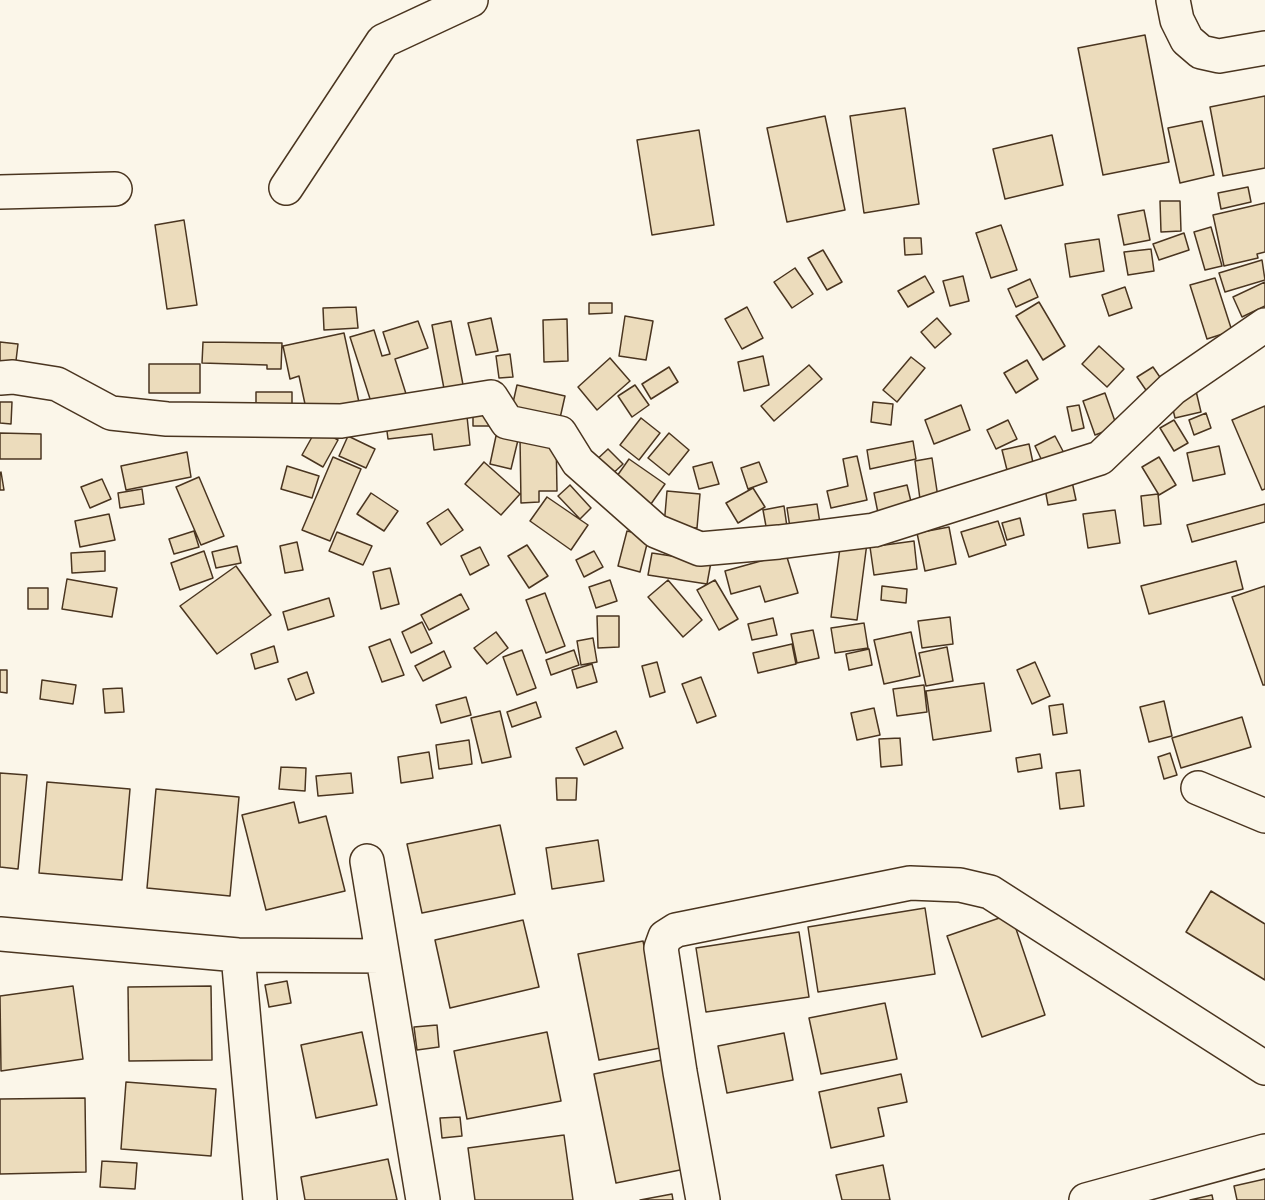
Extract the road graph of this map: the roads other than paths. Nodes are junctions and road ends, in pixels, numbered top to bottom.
1 (471, 0) edge
2 (1173, 0) edge
3 (1265, 48) edge
4 (286, 188) dead end
5 (115, 189) dead end
6 (0, 192) edge
7 (1265, 325) edge
8 (0, 378) edge
9 (1198, 788) dead end
10 (1265, 816) edge
11 (367, 861) dead end
12 (0, 934) edge
13 (238, 955) junction
14 (381, 956) junction
15 (1265, 1068) edge
16 (1265, 1151) edge
17 (260, 1200) edge
18 (423, 1200) edge
19 (703, 1200) edge
20 (1086, 1200) edge

1 - 4 street
2 - 3 street
5 - 6 street
7 - 8 street
9 - 10 street
11 - 14 street
12 - 13 street
13 - 14 street
13 - 17 street
14 - 18 street
15 - 19 street
16 - 20 street

